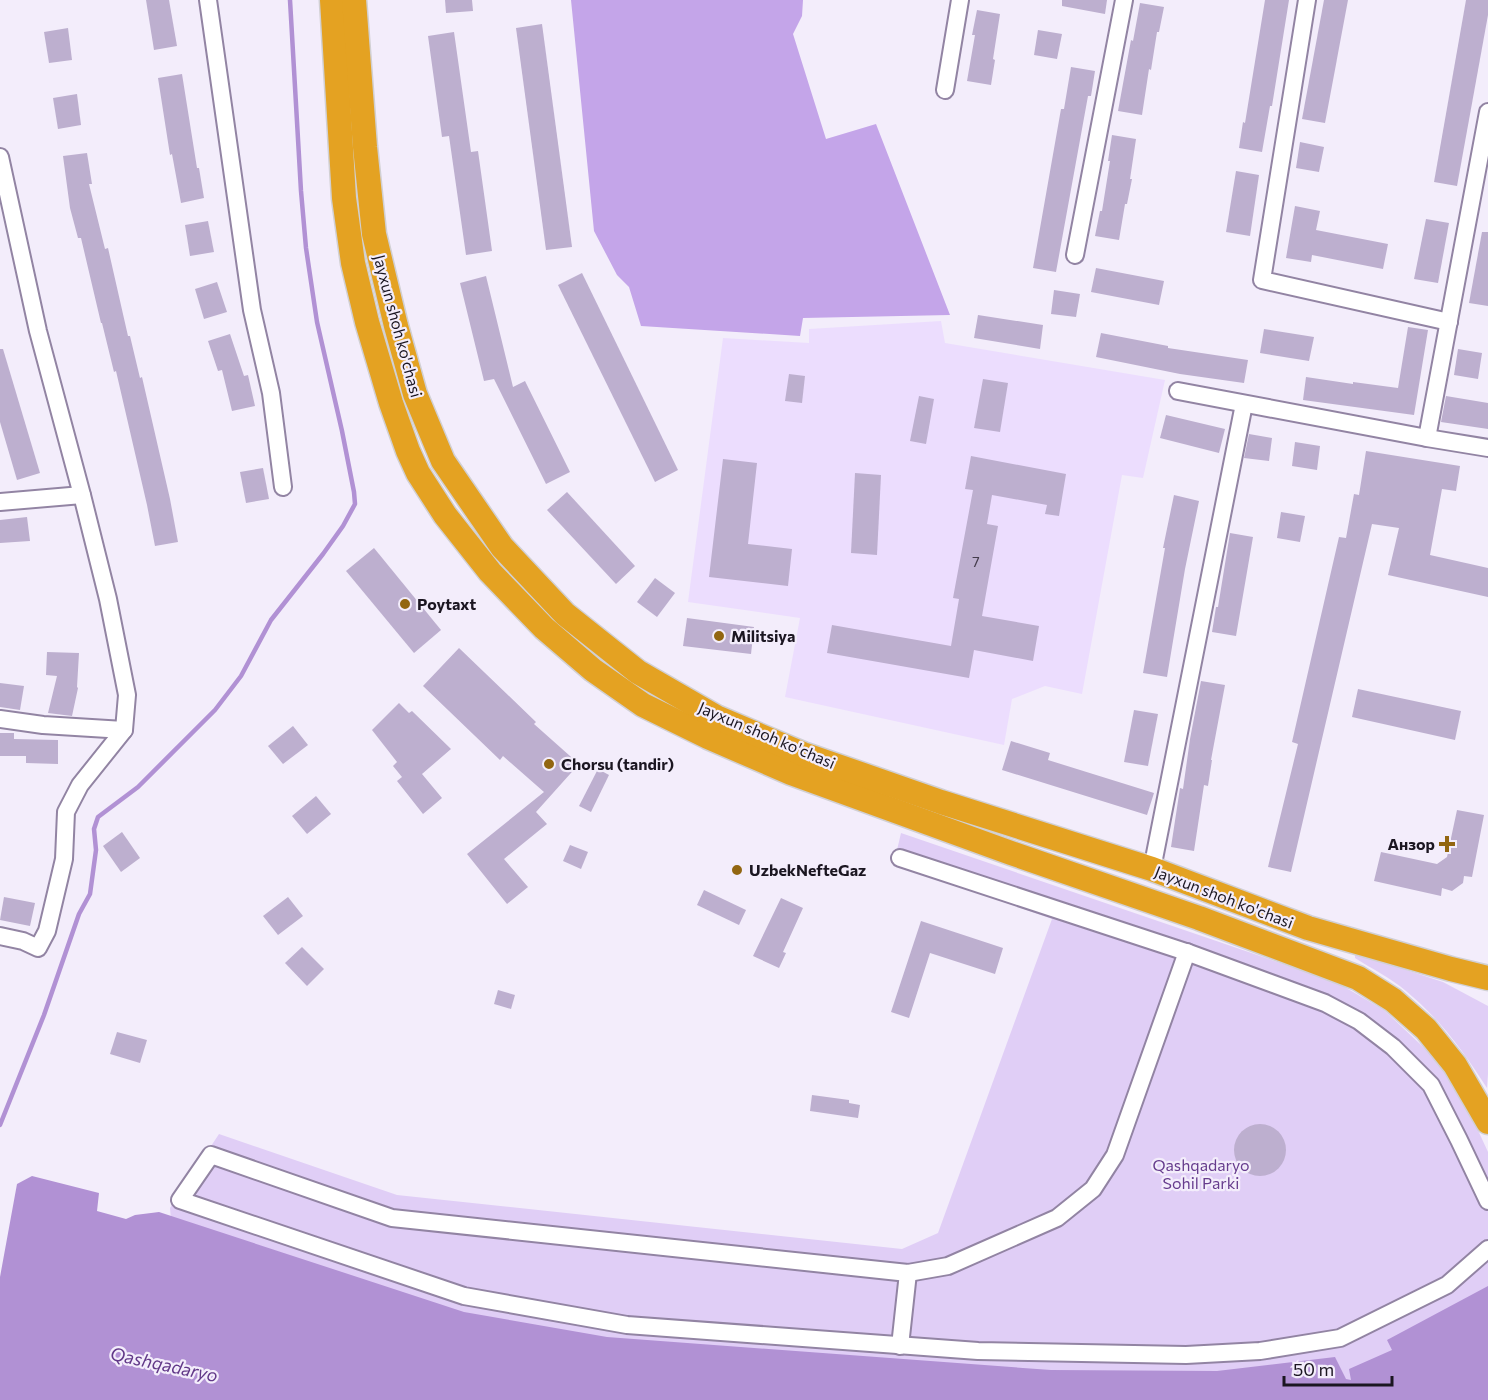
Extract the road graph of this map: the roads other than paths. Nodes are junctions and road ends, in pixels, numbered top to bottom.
1 (208, 0) edge
2 (332, 0) edge
3 (354, 0) edge
4 (960, 0) edge
5 (1124, 0) edge
6 (1307, 0) edge
7 (945, 90) dead end
8 (1488, 112) edge
9 (0, 157) edge
10 (1075, 255) dead end
11 (1449, 322) junction
12 (1178, 391) dead end
13 (1244, 404) junction
14 (1427, 438) junction
15 (1488, 448) edge
16 (283, 487) dead end
17 (82, 495) junction
18 (0, 502) edge
19 (0, 719) edge
20 (124, 730) junction
21 (900, 858) dead end
22 (1152, 869) junction
23 (1308, 928) junction
24 (0, 936) edge
25 (1187, 952) junction
26 (1297, 954) junction
27 (1488, 978) edge
28 (1488, 1122) edge
29 (1488, 1201) edge
30 (1488, 1249) edge
31 (908, 1273) junction
32 (900, 1346) junction

1 - 16 street
2 - 26 highway, Jayxun shoh ko'chasi
3 - 22 highway, Jayxun shoh ko'chasi
4 - 7 street
5 - 10 street
6 - 11 street
8 - 11 street
9 - 17 street
11 - 14 street
12 - 13 street
13 - 14 street
13 - 22 street
14 - 15 street
17 - 18 street
17 - 20 street
19 - 20 street
20 - 24 street
21 - 25 street
22 - 23 highway, Jayxun shoh ko'chasi
23 - 26 highway
23 - 27 highway, Jayxun shoh ko'chasi
25 - 29 street
25 - 31 street
26 - 28 highway, Jayxun shoh ko'chasi
30 - 32 street
31 - 32 street
31 - 32 street

